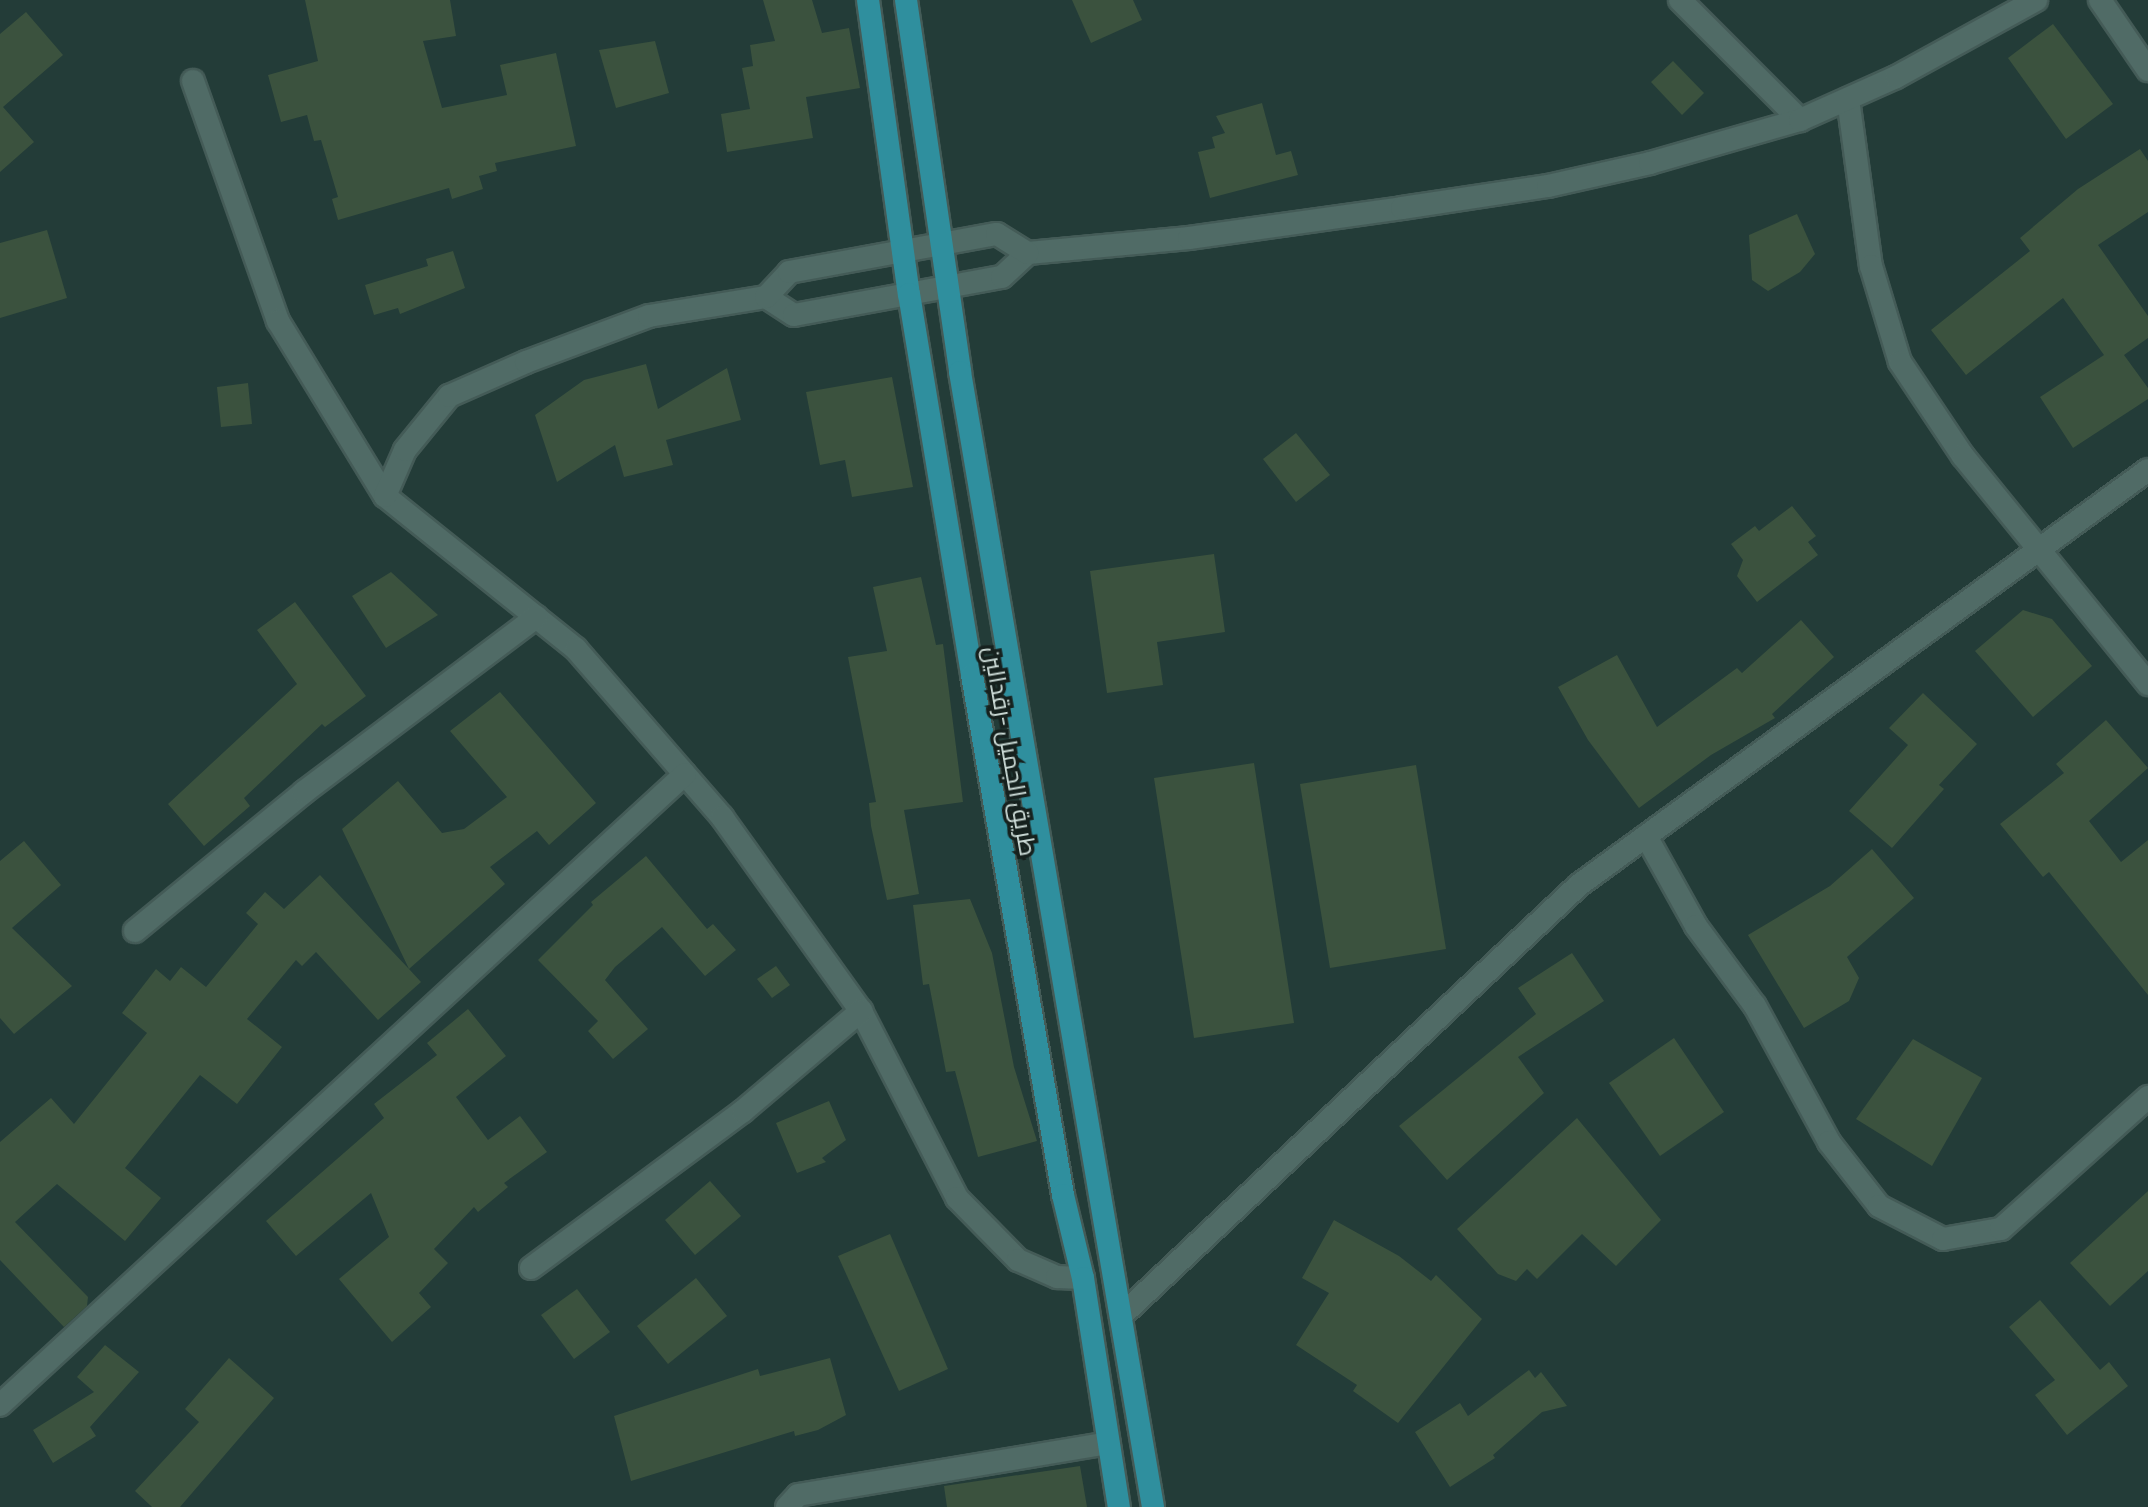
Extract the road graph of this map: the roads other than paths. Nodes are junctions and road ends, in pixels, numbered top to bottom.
1 (868, 0) edge
2 (906, 0) edge
3 (1680, 0) edge
4 (2036, 0) edge
5 (2100, 0) edge
6 (2148, 70) edge
7 (193, 81) dead end
8 (1848, 99) junction
9 (1800, 120) junction
10 (944, 240) junction
11 (904, 248) junction
12 (1028, 253) junction
13 (951, 289) junction
14 (909, 294) junction
15 (766, 297) junction
16 (2148, 470) edge
17 (385, 496) junction
18 (2040, 552) junction
19 (536, 617) junction
20 (2148, 684) edge
21 (685, 774) junction
22 (1646, 836) junction
23 (135, 931) dead end
24 (861, 1011) junction
25 (2148, 1097) edge
26 (531, 1268) dead end
27 (1083, 1278) junction
28 (1122, 1315) junction
29 (0, 1405) edge
30 (1109, 1443) junction
31 (787, 1507) edge
32 (1119, 1507) edge
33 (1153, 1507) edge

1 - 11 main road, طريق الجميل -رقدالين
2 - 10 main road, طريق الجميل -رقدالين
3 - 9 street
4 - 8 street
5 - 6 street
7 - 17 street
8 - 9 street
8 - 18 street
9 - 12 street
10 - 11 street
10 - 12 street
10 - 13 main road, طريق الجميل -رقدالين
11 - 14 main road, طريق الجميل -رقدالين
11 - 15 street
12 - 13 street
13 - 14 street
13 - 28 main road, طريق الجميل -رقدالين
14 - 15 street
14 - 27 main road, طريق الجميل -رقدالين
15 - 17 street
16 - 18 street
17 - 19 street
18 - 20 street
18 - 22 street
19 - 21 street
19 - 23 street
21 - 24 street
21 - 29 street
22 - 25 street
22 - 28 street
24 - 26 street
24 - 27 street
27 - 30 main road, طريق الجميل -رقدالين
28 - 33 main road, طريق الجميل -رقدالين
30 - 31 street
30 - 32 main road, طريق الجميل -رقدالين

